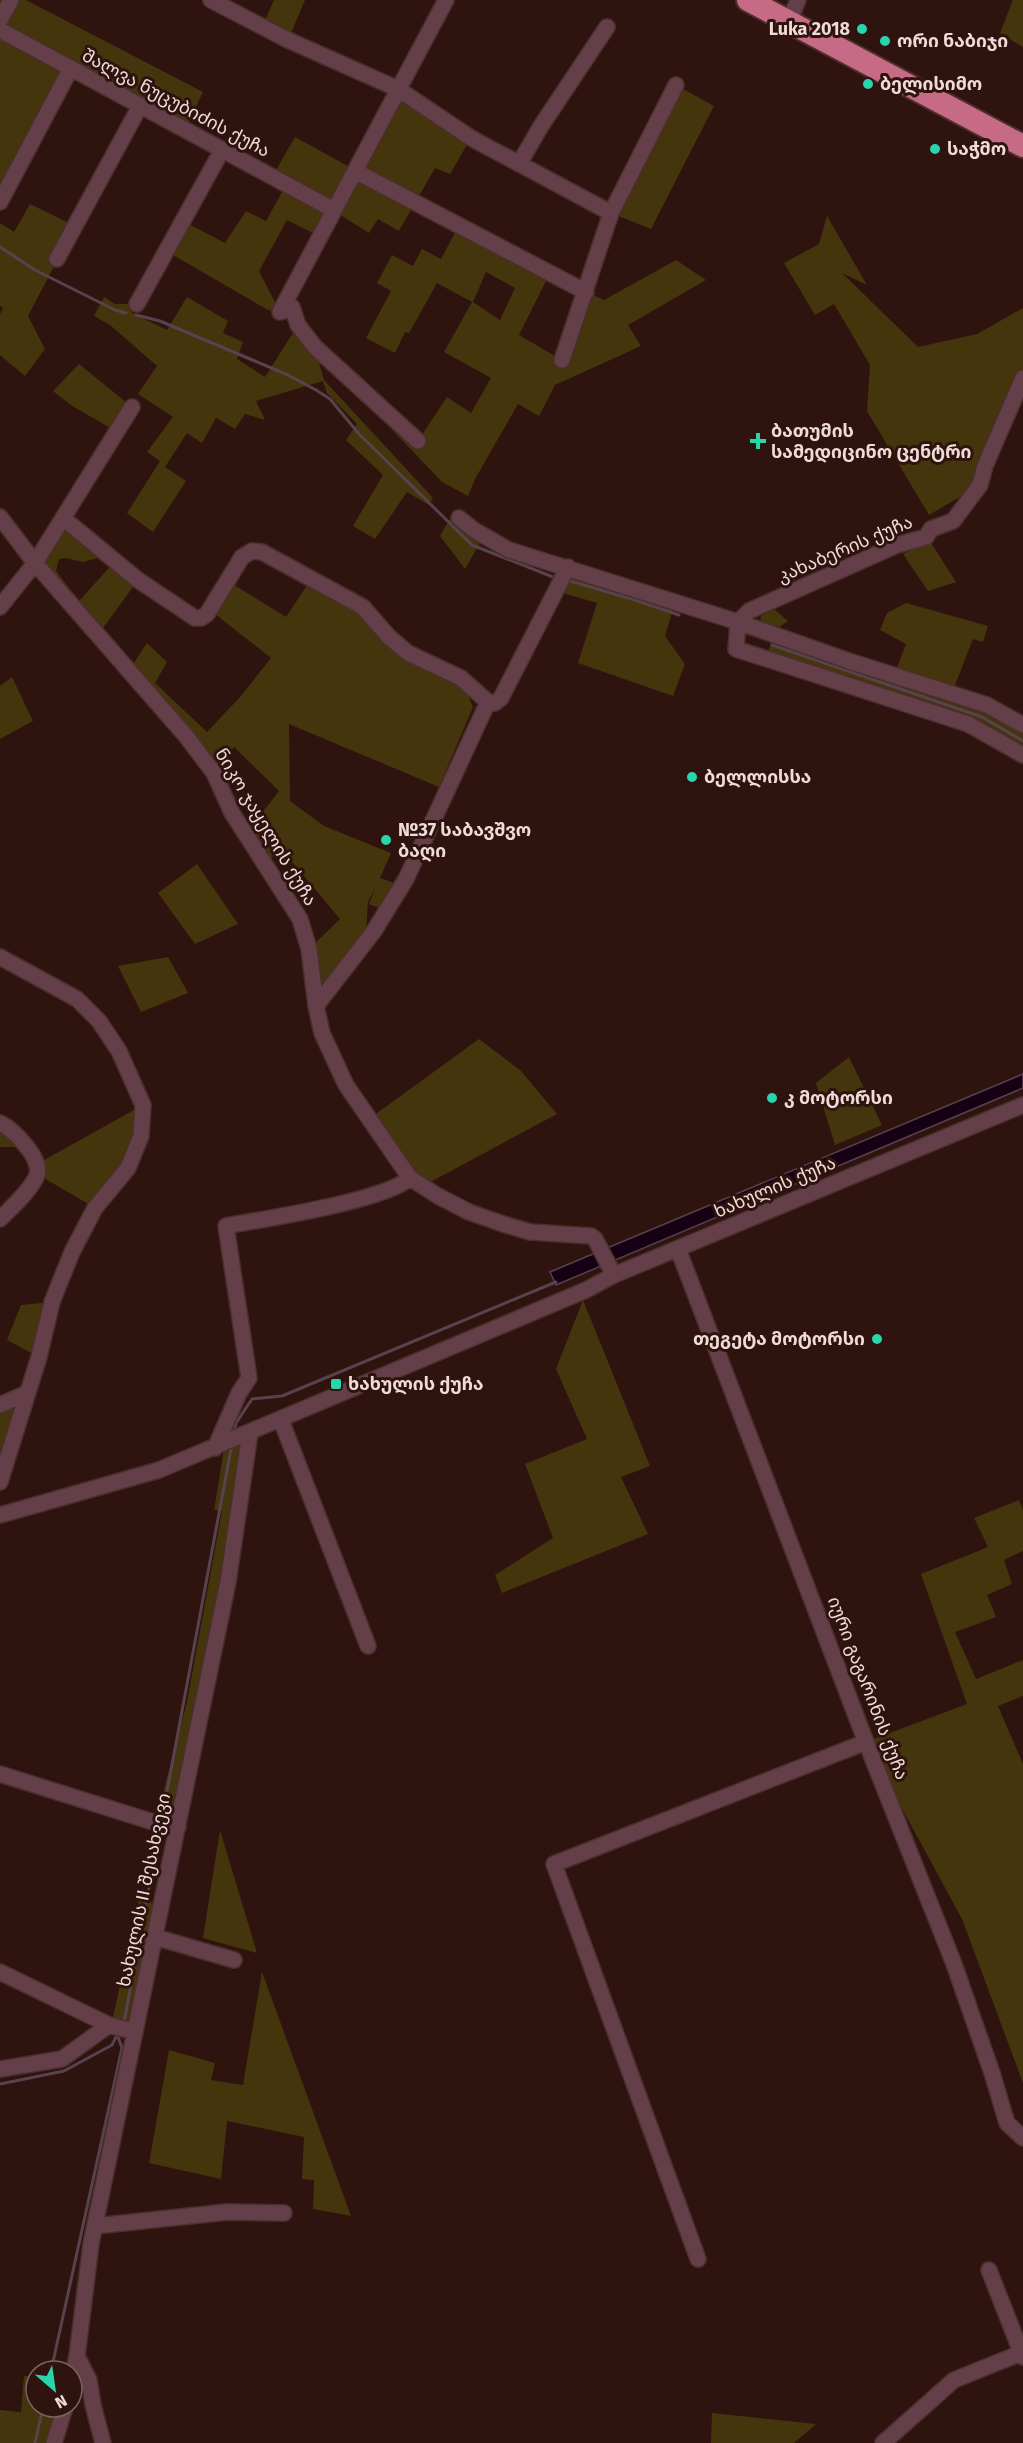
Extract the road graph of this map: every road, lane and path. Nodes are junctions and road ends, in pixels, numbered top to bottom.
1 (11, 0) edge
2 (211, 0) edge
3 (446, 0) edge
4 (748, 0) edge
5 (798, 0) edge
6 (0, 20) edge
7 (789, 22) junction
8 (607, 27) dead end
9 (0, 30) edge
10 (71, 68) junction
11 (676, 85) dead end
12 (398, 89) junction
13 (140, 106) junction
14 (1023, 146) edge
15 (222, 150) junction
16 (519, 164) junction
17 (355, 171) junction
18 (0, 202) edge
19 (334, 210) junction
20 (610, 213) junction
21 (57, 259) dead end
22 (586, 292) junction
23 (137, 304) dead end
24 (562, 360) dead end
25 (1023, 378) edge
26 (132, 407) dead end
27 (418, 441) dead end
28 (0, 517) edge
29 (63, 518) junction
30 (459, 518) dead end
31 (35, 563) junction
32 (568, 567) junction
33 (0, 608) edge
34 (738, 622) junction
35 (488, 702) junction
36 (1023, 724) edge
37 (1023, 755) edge
38 (0, 957) edge
39 (316, 1006) junction
40 (1023, 1105) edge
41 (0, 1123) edge
42 (410, 1178) junction
43 (0, 1219) edge
44 (678, 1249) junction
45 (614, 1275) junction
46 (27, 1394) junction
47 (0, 1405) edge
48 (281, 1420) junction
49 (248, 1434) junction
50 (219, 1446) junction
51 (0, 1482) edge
52 (0, 1514) edge
53 (368, 1646) dead end
54 (866, 1742) junction
55 (0, 1774) edge
56 (165, 1825) junction
57 (155, 1937) junction
58 (234, 1960) dead end
59 (0, 1972) edge
60 (110, 2025) junction
61 (135, 2032) junction
62 (0, 2069) edge
63 (1023, 2138) edge
64 (284, 2213) dead end
65 (95, 2226) junction
66 (698, 2259) dead end
67 (989, 2270) dead end
68 (1022, 2355) edge
69 (77, 2356) junction
70 (76, 2359) edge
71 (61, 2419) edge
72 (54, 2443) edge
73 (104, 2443) edge
74 (883, 2443) edge

1 - 6 street
2 - 12 street
3 - 12 street
4 - 7 highway
5 - 7 street
7 - 14 highway
8 - 16 street
9 - 10 street, შალვა ნუცუბიძის ქუჩა
10 - 13 street, შალვა ნუცუბიძის ქუჩა
10 - 18 street
11 - 20 street
12 - 16 street
12 - 17 street
13 - 15 street, შალვა ნუცუბიძის ქუჩა
13 - 21 street
15 - 19 street, შალვა ნუცუბიძის ქუჩა
15 - 23 street
16 - 20 street
17 - 19 street
17 - 22 street
19 - 27 street
20 - 22 street
22 - 24 street
25 - 34 street, კახაბერის ქუჩა
26 - 29 street
28 - 31 street, ნიკო ჯაყელის ქუჩა
29 - 31 street
29 - 35 street
30 - 32 street
31 - 33 street
31 - 39 street, ნიკო ჯაყელის ქუჩა
32 - 34 street
32 - 35 street
34 - 36 street
34 - 37 street
35 - 39 street
38 - 46 street
39 - 42 street, ნიკო ჯაყელის ქუჩა
40 - 44 street, ხახულის ქუჩა
41 - 43 street
42 - 45 street, ნიკო ჯაყელის ქუჩა
42 - 50 street
44 - 45 street, ხახულის ქუჩა
44 - 54 street, იური გაგარინის ქუჩა
45 - 48 street, ხახულის ქუჩა
46 - 47 street
46 - 51 street
48 - 49 street, ხახულის ქუჩა
48 - 53 street
49 - 50 street, ხახულის ქუჩა
49 - 56 street, ხახულის II შესახვევი
50 - 52 street
54 - 63 street, იური გაგარინის ქუჩა
54 - 66 street
55 - 56 street
56 - 57 street, ხახულის II შესახვევი
57 - 58 street
57 - 61 street, ხახულის II შესახვევი
59 - 60 street
60 - 61 street
60 - 62 street
61 - 65 street, ხახულის II შესახვევი
64 - 65 street
65 - 69 street, ხახულის II შესახვევი
67 - 68 street
68 - 74 street
69 - 70 street, ხახულის II შესახვევი
69 - 73 street
71 - 72 street

